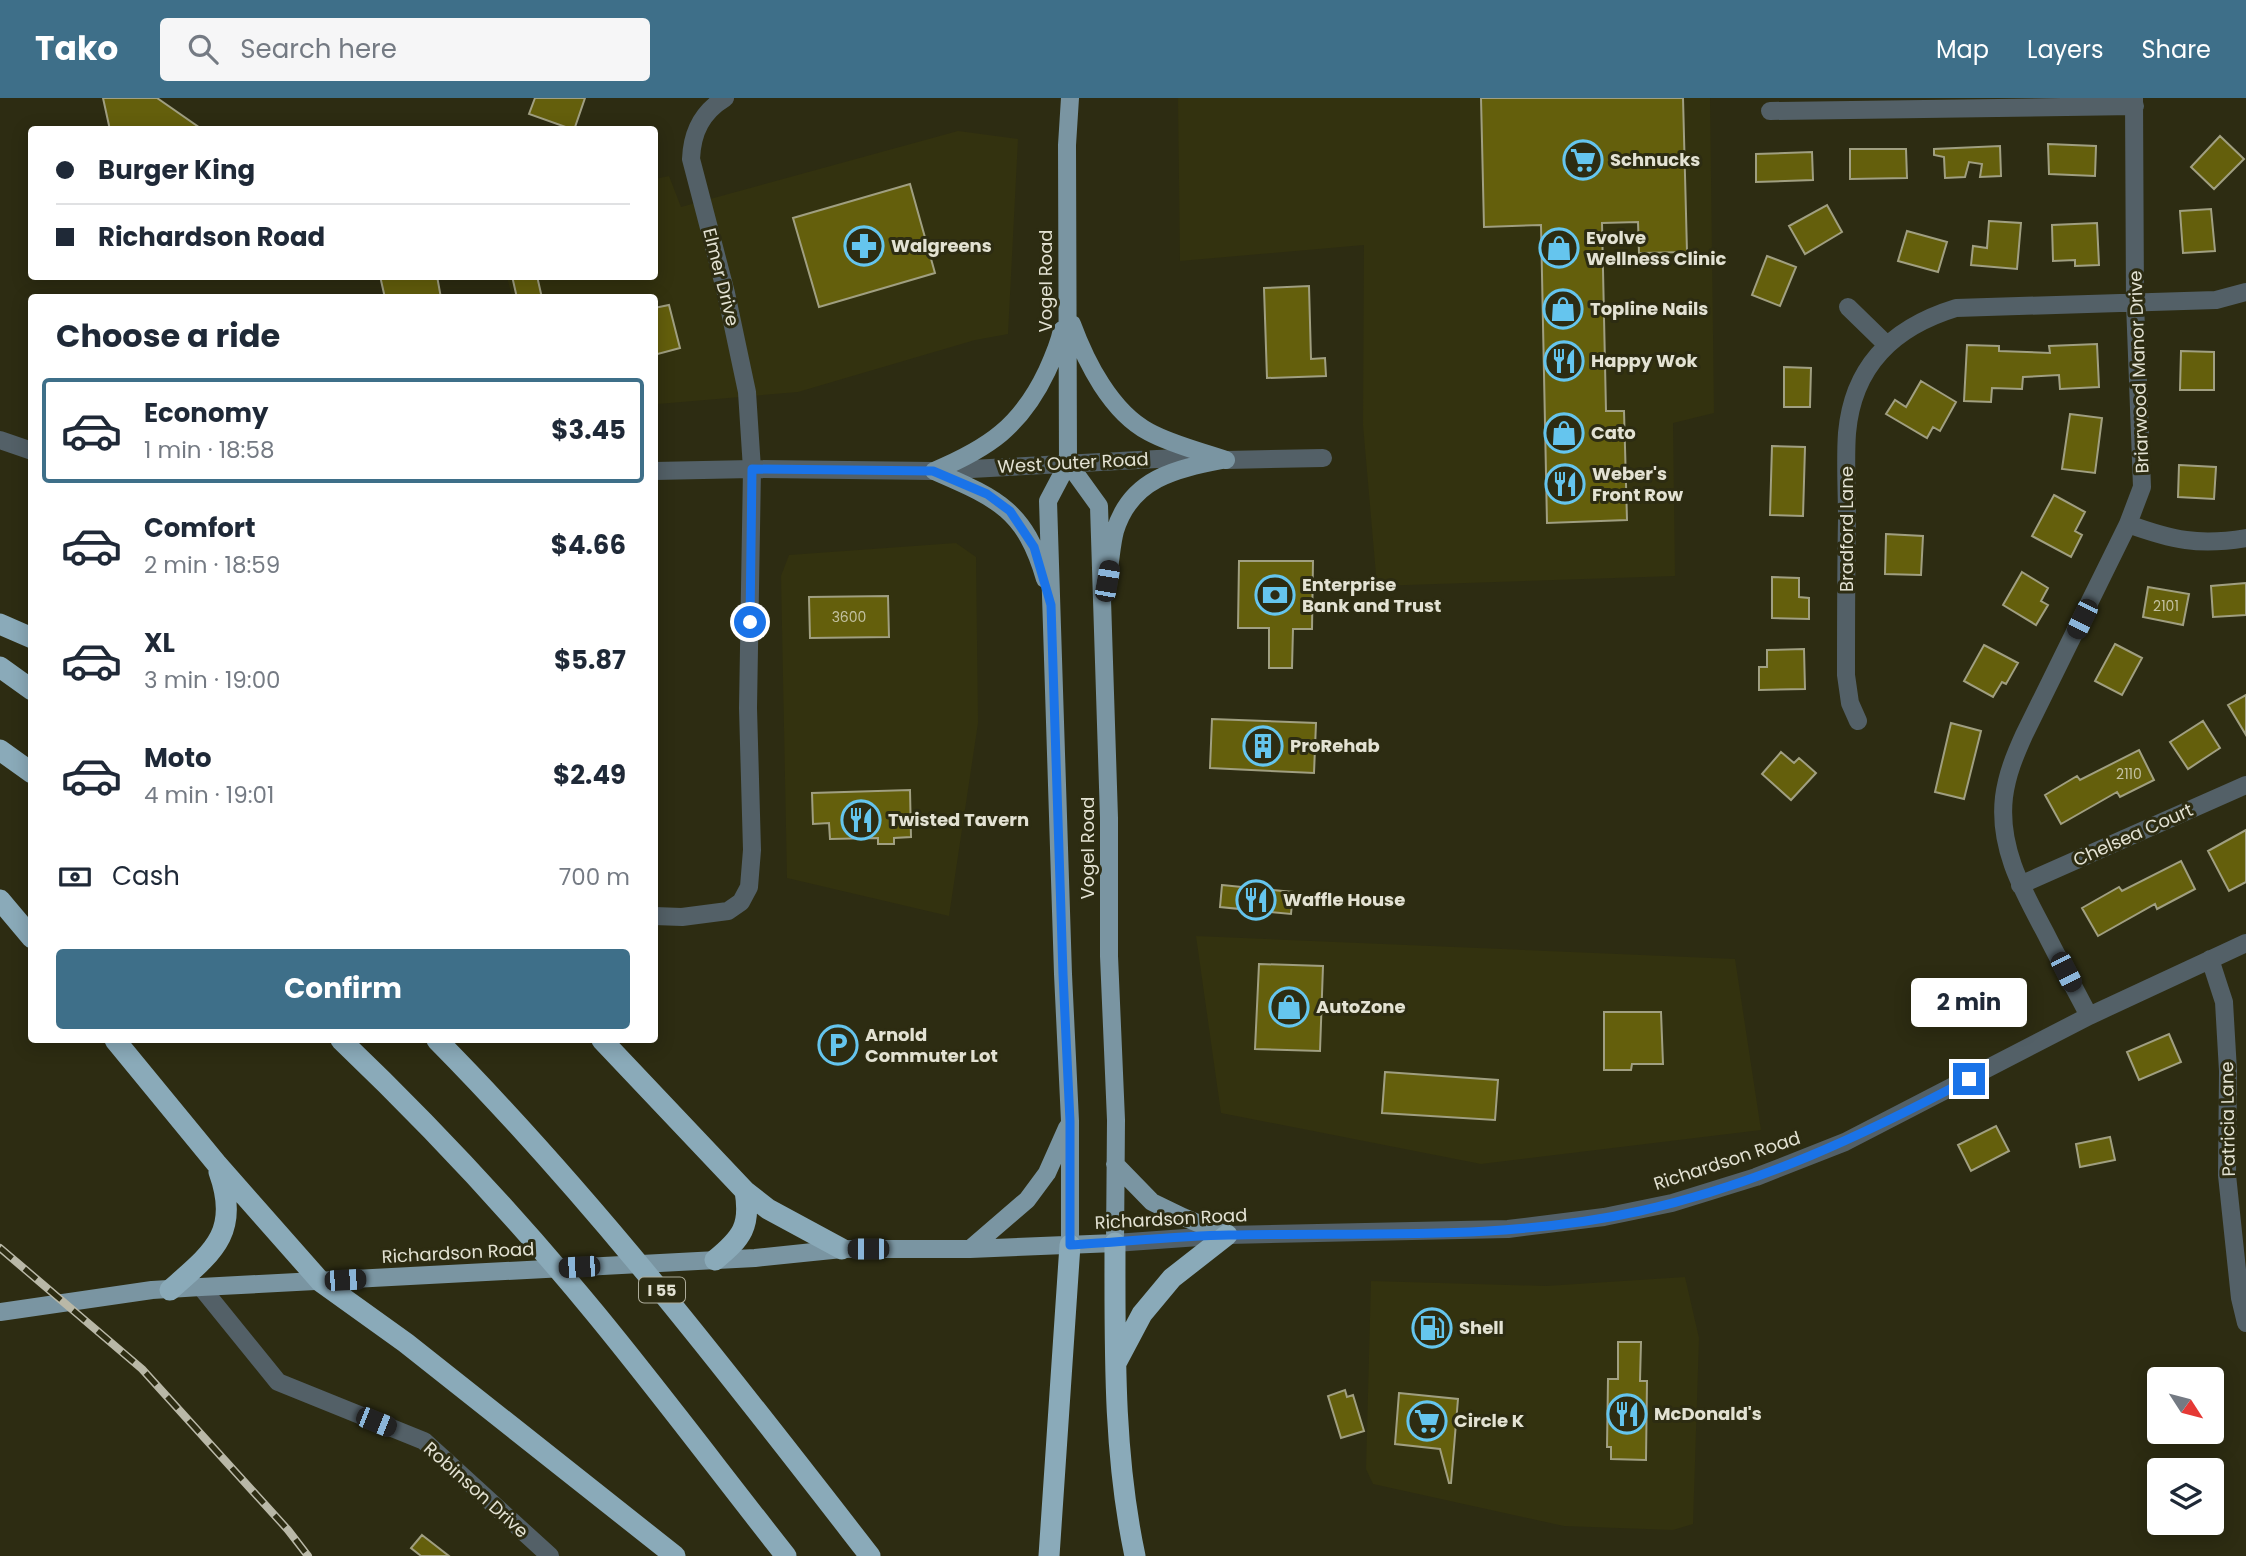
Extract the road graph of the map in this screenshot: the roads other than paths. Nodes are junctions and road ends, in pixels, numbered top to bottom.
1 (725, 98) edge
2 (1070, 98) edge
3 (2135, 102) edge
4 (1770, 111) dead end
5 (2246, 292) edge
6 (2135, 303) junction
7 (1848, 307) dead end
8 (1067, 310) junction
9 (1887, 345) junction
10 (0, 440) edge
11 (28, 450) edge
12 (1323, 458) dead end
13 (1226, 460) junction
14 (1068, 463) junction
15 (752, 469) junction
16 (658, 471) edge
17 (933, 471) junction
18 (2129, 524) junction
19 (2246, 538) edge
20 (1051, 605) junction
21 (1102, 606) junction
22 (0, 624) edge
23 (28, 636) edge
24 (0, 667) edge
25 (28, 687) edge
26 (1857, 721) dead end
27 (0, 750) edge
28 (28, 770) edge
29 (2246, 785) edge
30 (2020, 885) junction
31 (0, 900) edge
32 (658, 916) edge
33 (28, 933) edge
34 (2246, 943) edge
35 (2210, 959) junction
36 (2089, 1016) junction
37 (118, 1043) edge
38 (344, 1043) edge
39 (440, 1043) edge
40 (605, 1043) edge
41 (1070, 1121) junction
42 (216, 1163) junction
43 (1115, 1164) junction
44 (745, 1191) junction
45 (1227, 1235) junction
46 (1115, 1243) junction
47 (1070, 1245) junction
48 (842, 1249) junction
49 (970, 1249) junction
50 (715, 1260) junction
51 (321, 1282) junction
52 (201, 1287) junction
53 (161, 1290) junction
54 (0, 1312) edge
55 (2246, 1323) edge
56 (1115, 1364) junction
57 (550, 1556) edge
58 (675, 1556) edge
59 (786, 1556) edge
60 (870, 1556) edge
61 (1049, 1556) edge
62 (1135, 1556) edge

1 - 15 street, Elmer Drive
2 - 8 main road, Vogel Road
3 - 4 street
3 - 6 street, Briarwood Manor Drive
5 - 6 street, Bradford Lane
6 - 9 street, Bradford Lane
6 - 18 street, Briarwood Manor Drive
7 - 9 street
8 - 13 main road
8 - 14 main road, Vogel Road
8 - 17 main road
9 - 26 street, Bradford Lane
10 - 11 street
12 - 13 street, West Outer Road
13 - 14 street, West Outer Road
13 - 21 main road
14 - 17 street, West Outer Road
14 - 20 main road, Vogel Road
14 - 21 main road, Vogel Road
15 - 16 street, West Outer Road
15 - 17 street, West Outer Road
15 - 32 street, Elmer Drive
17 - 20 main road
18 - 19 street
18 - 30 street, Briarwood Manor Drive
20 - 41 main road, Vogel Road
21 - 43 main road, Vogel Road
22 - 23 highway
24 - 25 highway
27 - 28 highway
29 - 30 street, Chelsea Court
30 - 36 street, Briarwood Manor Drive
31 - 33 highway
34 - 35 street, Richardson Road
35 - 36 street, Richardson Road
35 - 55 street, Patricia Lane
36 - 45 street, Richardson Road
37 - 42 highway
38 - 59 highway
39 - 60 highway, I 55
40 - 44 highway
41 - 47 main road, Vogel Road
41 - 49 main road
42 - 51 highway
42 - 53 highway
43 - 45 main road
43 - 46 main road, Vogel Road
44 - 48 highway
44 - 50 highway
45 - 46 street, Richardson Road
45 - 56 highway
46 - 47 main road, Richardson Road
46 - 56 highway
47 - 49 main road, Richardson Road
47 - 61 highway
48 - 49 main road, Richardson Road
48 - 50 main road, Richardson Road
50 - 51 main road, Richardson Road
51 - 52 main road, Richardson Road
51 - 58 highway
52 - 53 main road, Richardson Road
52 - 57 street, Robinson Drive
53 - 54 main road, Richardson Road
56 - 62 highway

